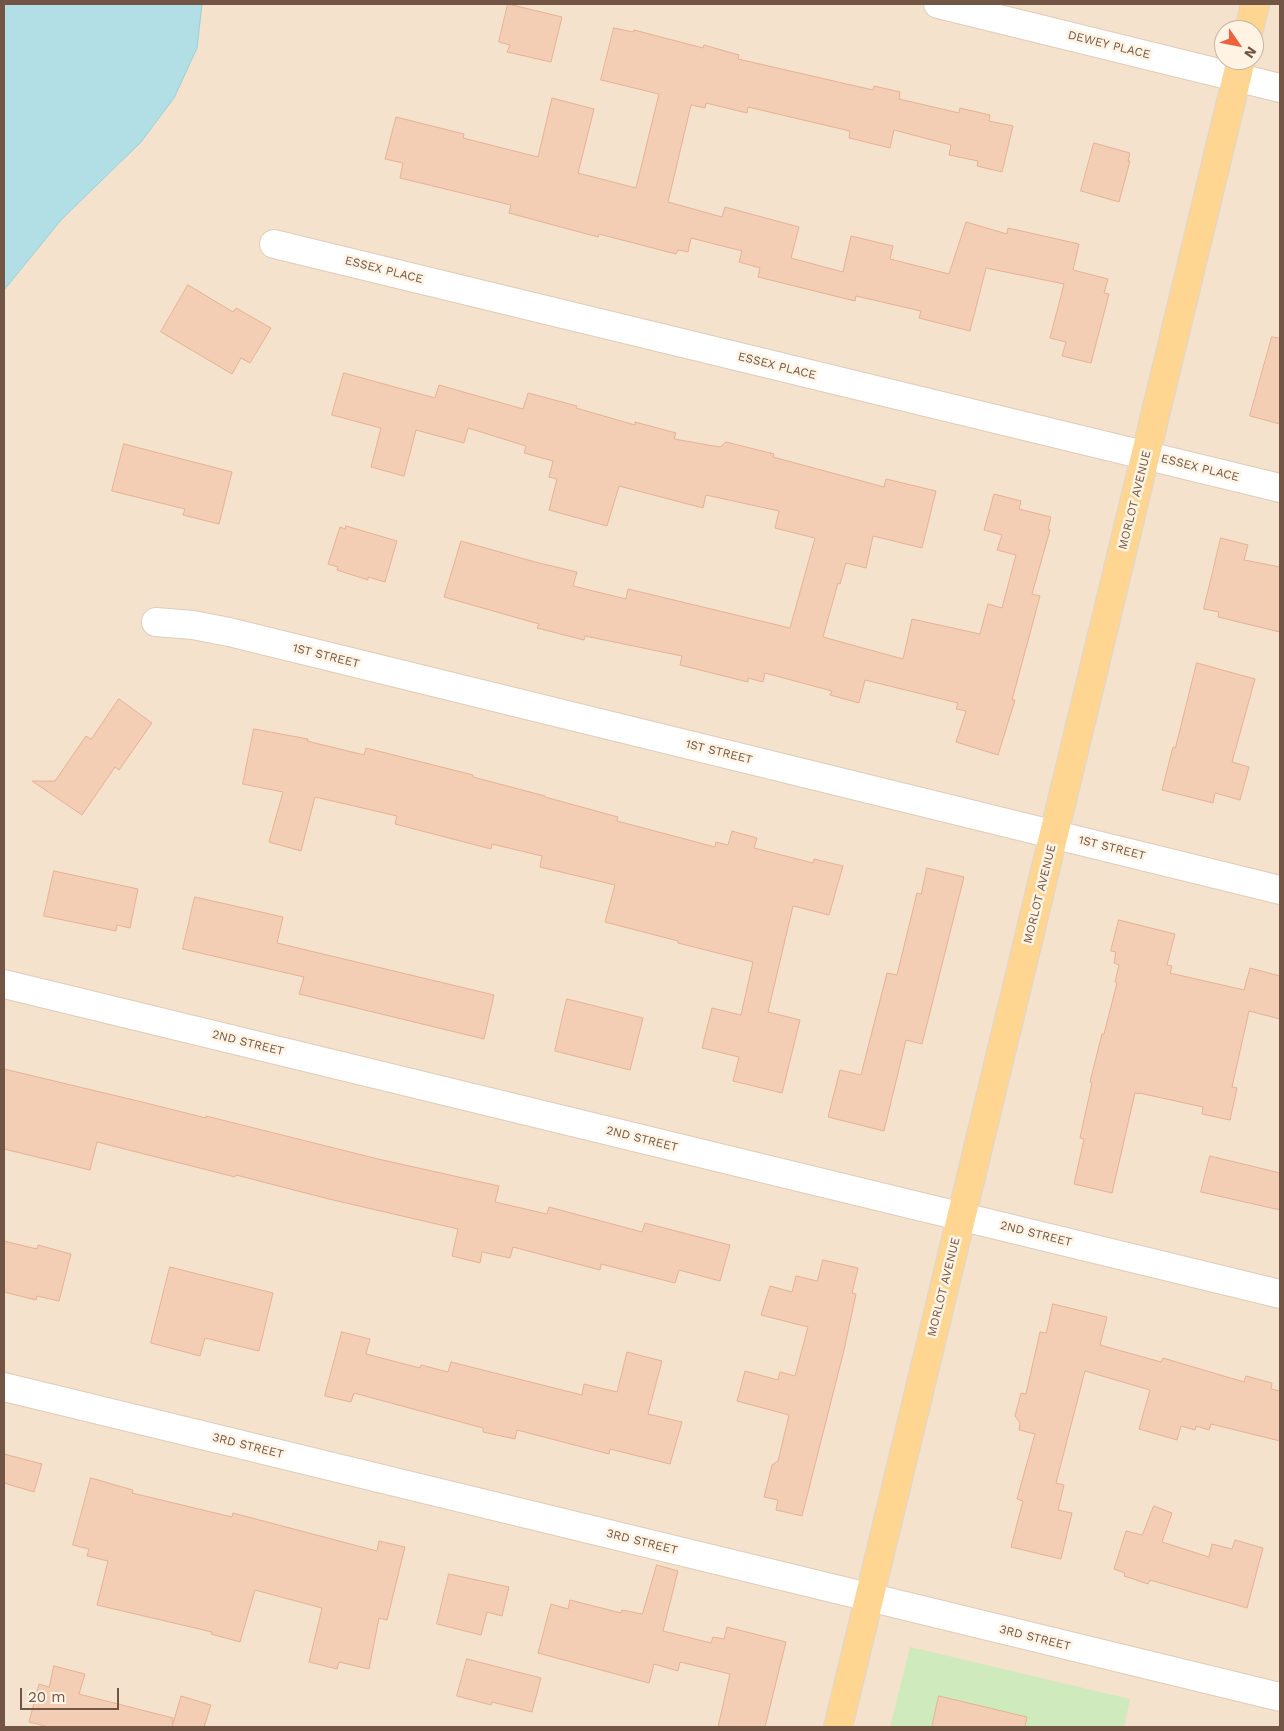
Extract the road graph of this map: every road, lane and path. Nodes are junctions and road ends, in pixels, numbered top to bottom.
1 (938, 4) edge
2 (1255, 4) edge
3 (1251, 20) edge
4 (1214, 63) edge
5 (1239, 70) edge
6 (1243, 70) edge
7 (1280, 88) edge
8 (274, 244) dead end
9 (1146, 455) junction
10 (1280, 488) edge
11 (156, 622) dead end
12 (1054, 834) junction
13 (1280, 890) edge
14 (4, 984) edge
15 (961, 1216) junction
16 (1280, 1294) edge
17 (4, 1387) edge
18 (870, 1597) junction
19 (1280, 1697) edge
20 (838, 1727) edge

1 - 4 street, DEWEY PLACE
2 - 3 main road
5 - 9 main road, MORLOT AVENUE
6 - 7 street, DEWEY PLACE
8 - 9 street, ESSEX PLACE
9 - 10 street, ESSEX PLACE
9 - 12 main road, MORLOT AVENUE
11 - 12 street, 1ST STREET
12 - 13 street, 1ST STREET
12 - 15 main road, MORLOT AVENUE
14 - 15 street, 2ND STREET
15 - 16 street, 2ND STREET
15 - 18 main road, MORLOT AVENUE
17 - 18 street, 3RD STREET
18 - 19 street, 3RD STREET
18 - 20 main road, MORLOT AVENUE

